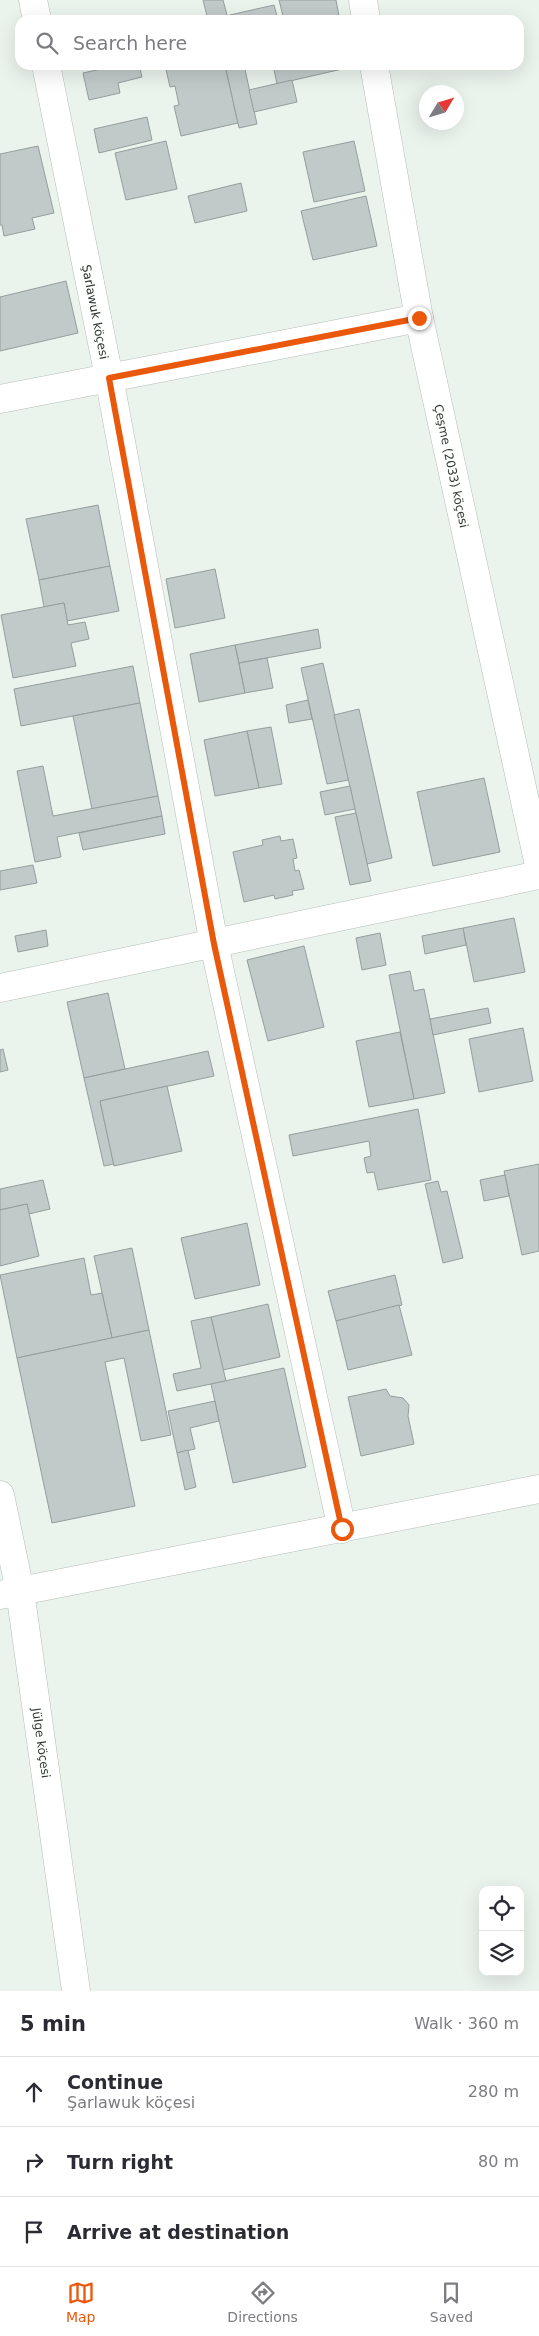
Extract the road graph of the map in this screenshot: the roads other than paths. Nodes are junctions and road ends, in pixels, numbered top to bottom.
1 (33, 0) edge
2 (363, 0) edge
3 (36, 15) edge
4 (365, 15) edge
5 (47, 70) edge
6 (375, 70) edge
7 (419, 318) junction
8 (109, 378) junction
9 (0, 399) edge
10 (539, 865) edge
11 (539, 876) edge
12 (214, 944) junction
13 (0, 988) edge
14 (539, 1489) edge
15 (0, 1495) edge
16 (342, 1529) junction
17 (10, 1593) edge
18 (76, 1991) edge

1 - 3 street
2 - 4 street
5 - 8 street, Şarlawuk köçesi
6 - 7 street, Çeşme (2033) köçesi
7 - 8 street
7 - 10 street, Çeşme (2033) köçesi
8 - 9 street
8 - 12 street, Şarlawuk köçesi
11 - 12 street
12 - 13 street
12 - 16 street, Şarlawuk köçesi
14 - 16 street
15 - 17 street, Jülge köçesi
16 - 17 street
17 - 18 street, Jülge köçesi

